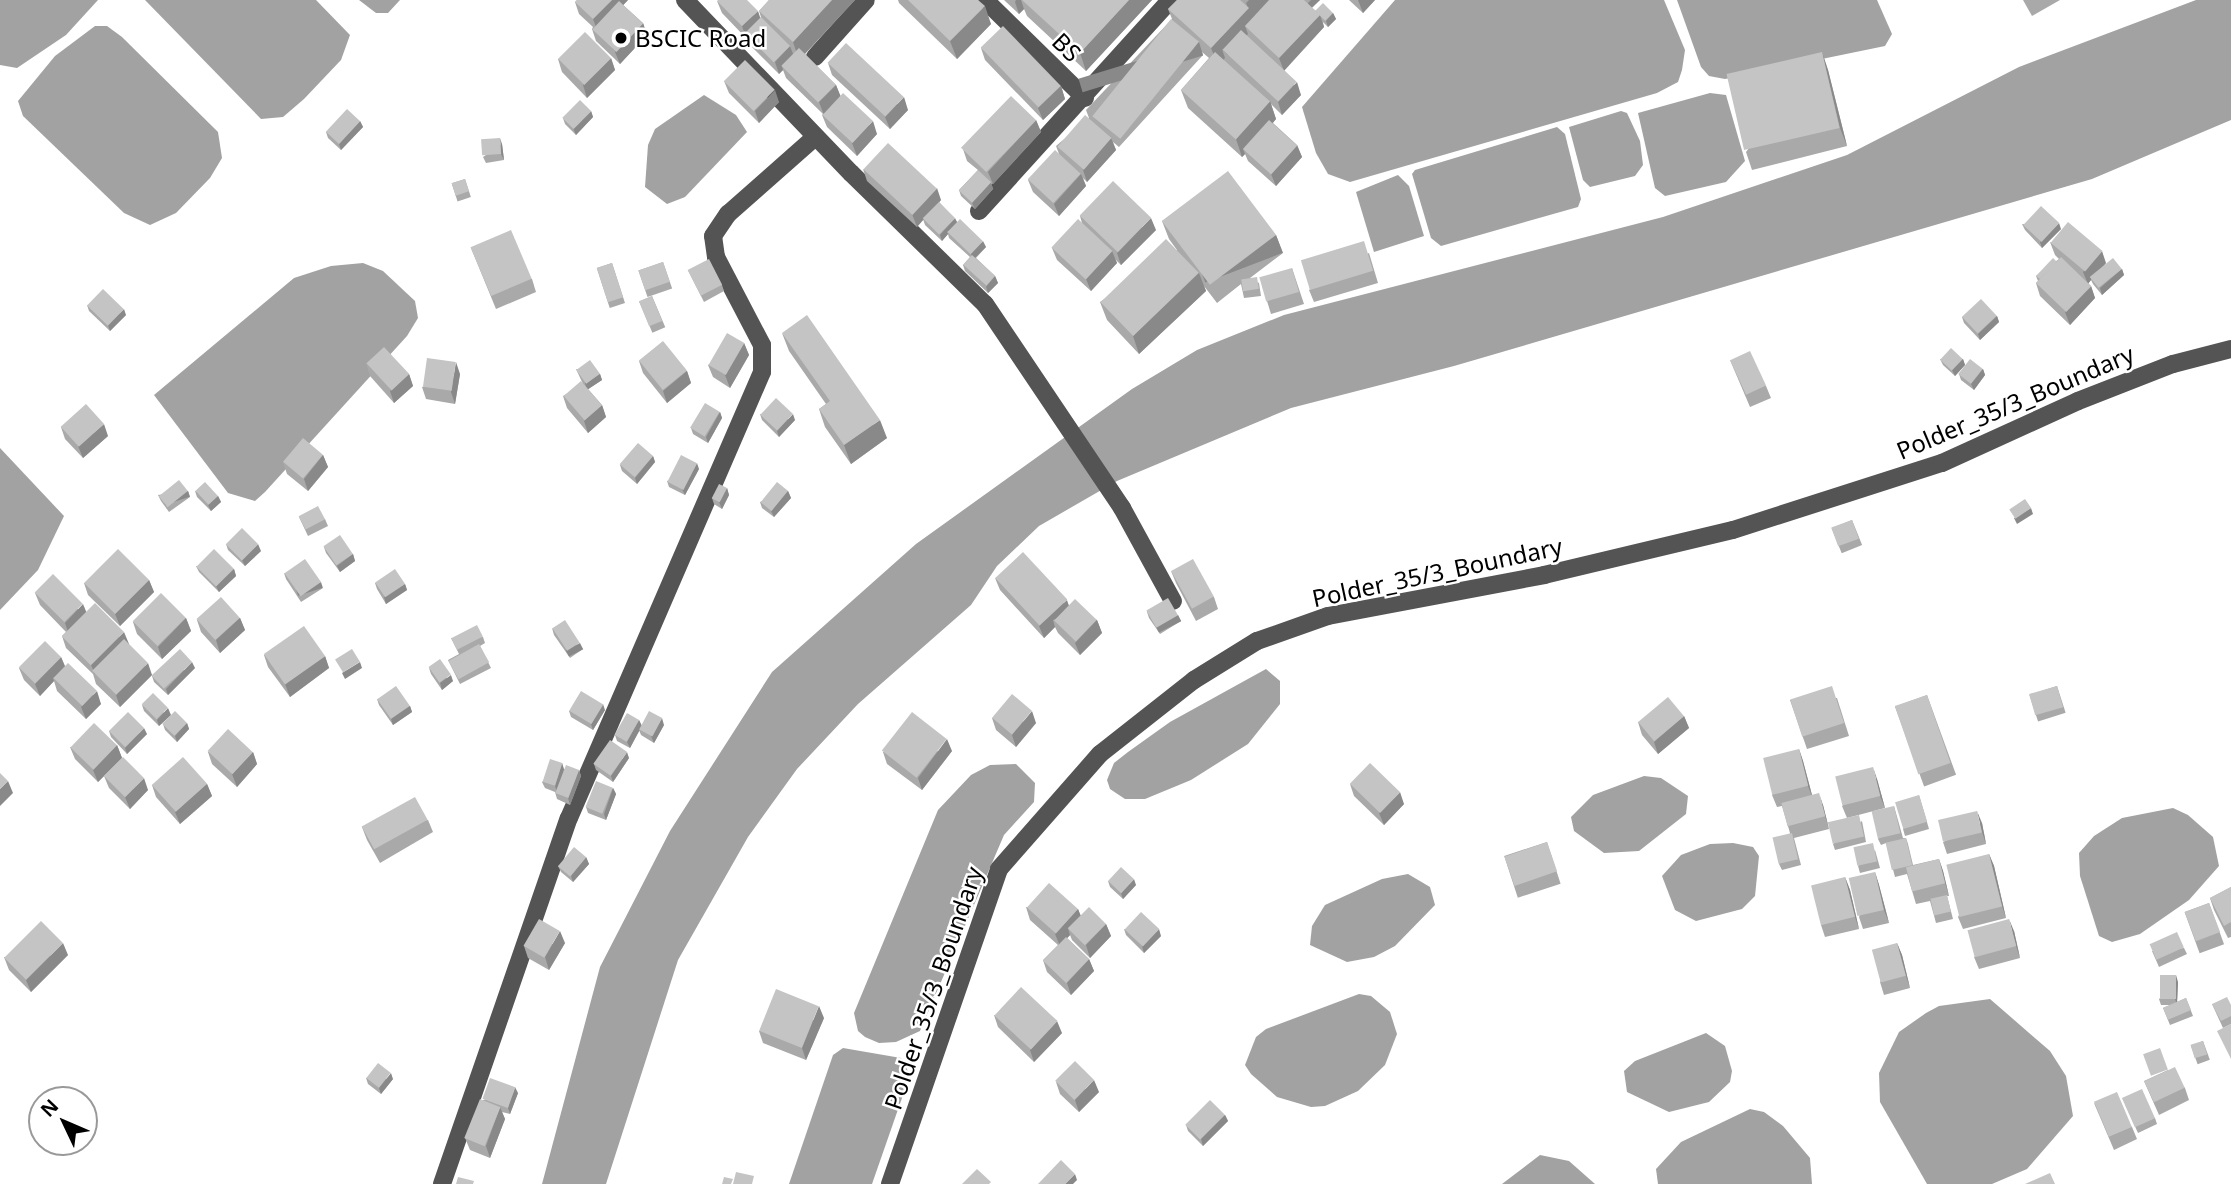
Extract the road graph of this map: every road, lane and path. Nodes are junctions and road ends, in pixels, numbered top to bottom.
1 (685, 0) edge
2 (866, 0) edge
3 (985, 0) edge
4 (1170, 0) edge
5 (815, 57) dead end
6 (1085, 98) junction
7 (815, 137) junction
8 (979, 211) dead end
9 (2231, 349) edge
10 (1173, 601) edge
11 (442, 1184) edge
12 (890, 1184) edge

1 - 7 street
2 - 5 street
3 - 6 street, BS
4 - 6 street
6 - 8 street
7 - 10 street
7 - 11 street
9 - 12 street, Polder_35/3_Boundary

